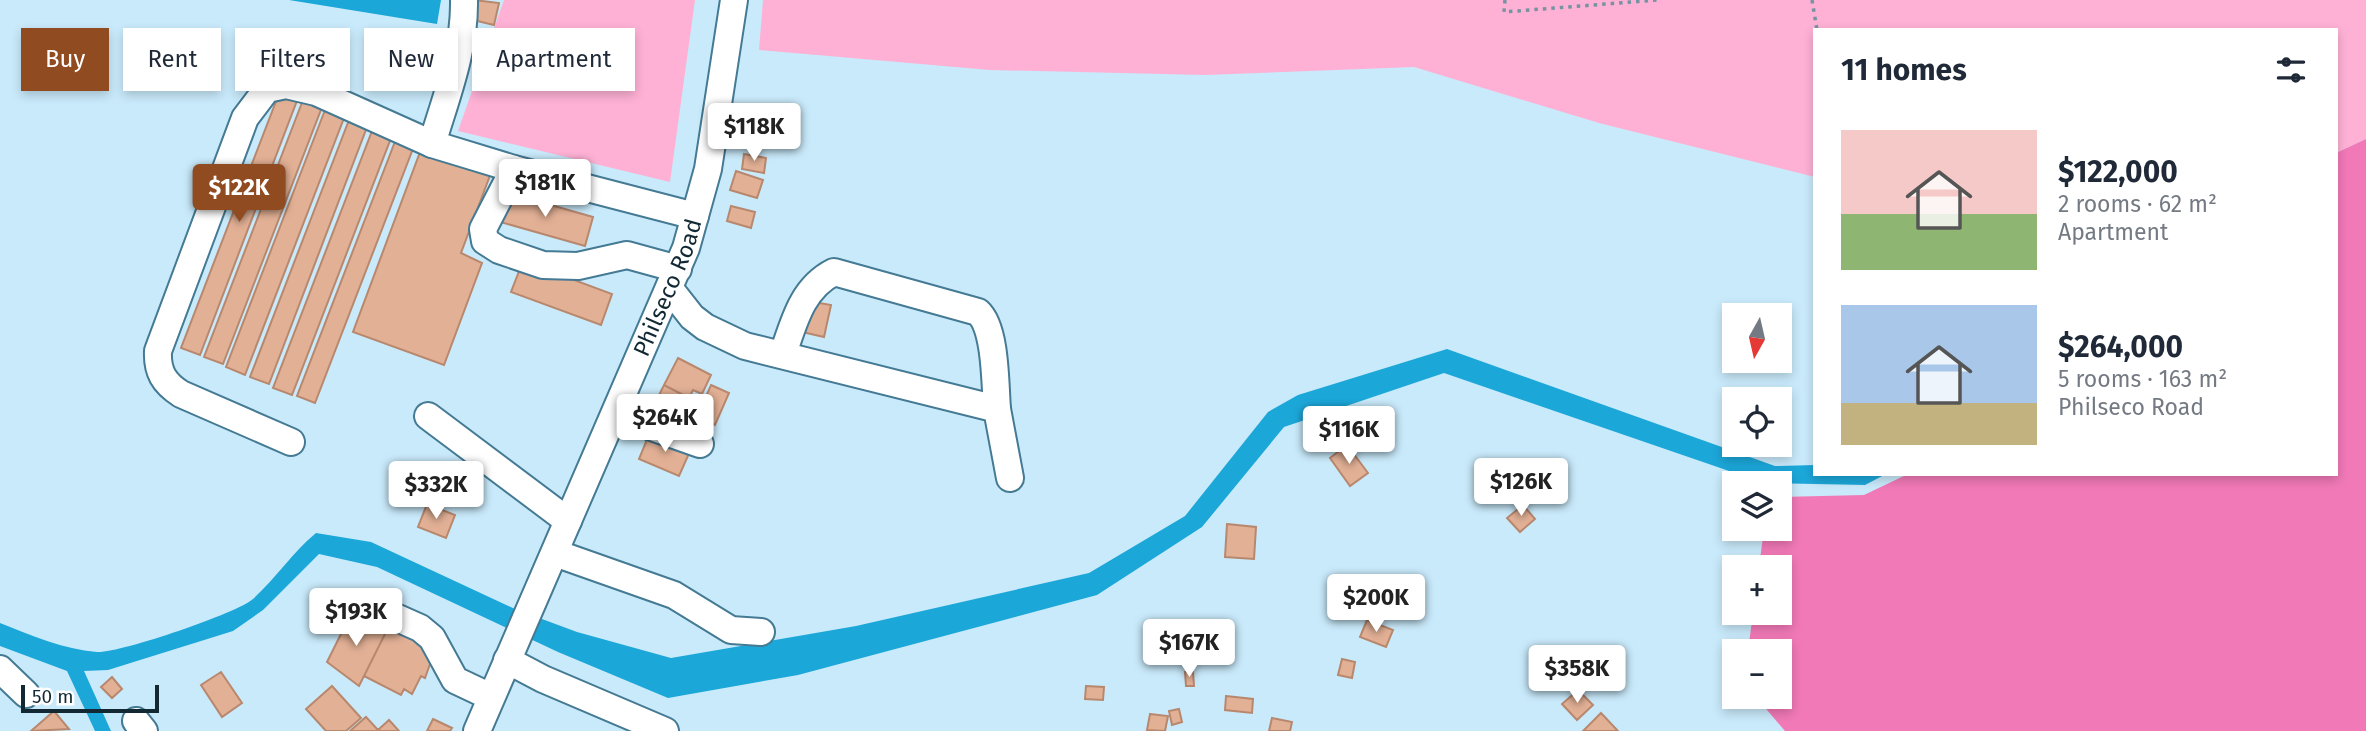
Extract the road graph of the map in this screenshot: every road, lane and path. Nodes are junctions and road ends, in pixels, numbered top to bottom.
1 (464, 0) edge
2 (734, 0) edge
3 (1505, 0) edge
4 (1657, 0) edge
5 (1812, 0) edge
6 (1817, 28) edge
7 (432, 144) junction
8 (514, 169) junction
9 (695, 216) junction
10 (674, 279) junction
11 (783, 354) junction
12 (998, 410) junction
13 (615, 414) junction
14 (428, 416) dead end
15 (291, 442) dead end
16 (700, 444) dead end
17 (1010, 478) dead end
18 (569, 521) junction
19 (555, 553) junction
20 (384, 612) dead end
21 (761, 632) dead end
22 (510, 655) junction
23 (0, 669) edge
24 (26, 694) dead end
25 (491, 697) junction
26 (477, 731) edge
27 (665, 731) edge

1 - 7 street
2 - 9 street, Philseco Road
3 - 4 path
5 - 6 path
7 - 8 street
7 - 15 street
8 - 9 street
8 - 10 street
9 - 10 street, Philseco Road
10 - 11 street
10 - 13 street, Philseco Road
11 - 12 street
11 - 12 street
12 - 17 street
13 - 16 street
13 - 18 street, Philseco Road
14 - 18 street
18 - 19 street, Philseco Road
19 - 21 street
19 - 22 street, Philseco Road
20 - 25 street
22 - 25 street, Philseco Road
22 - 27 street
23 - 24 street
25 - 26 street, Philseco Road

